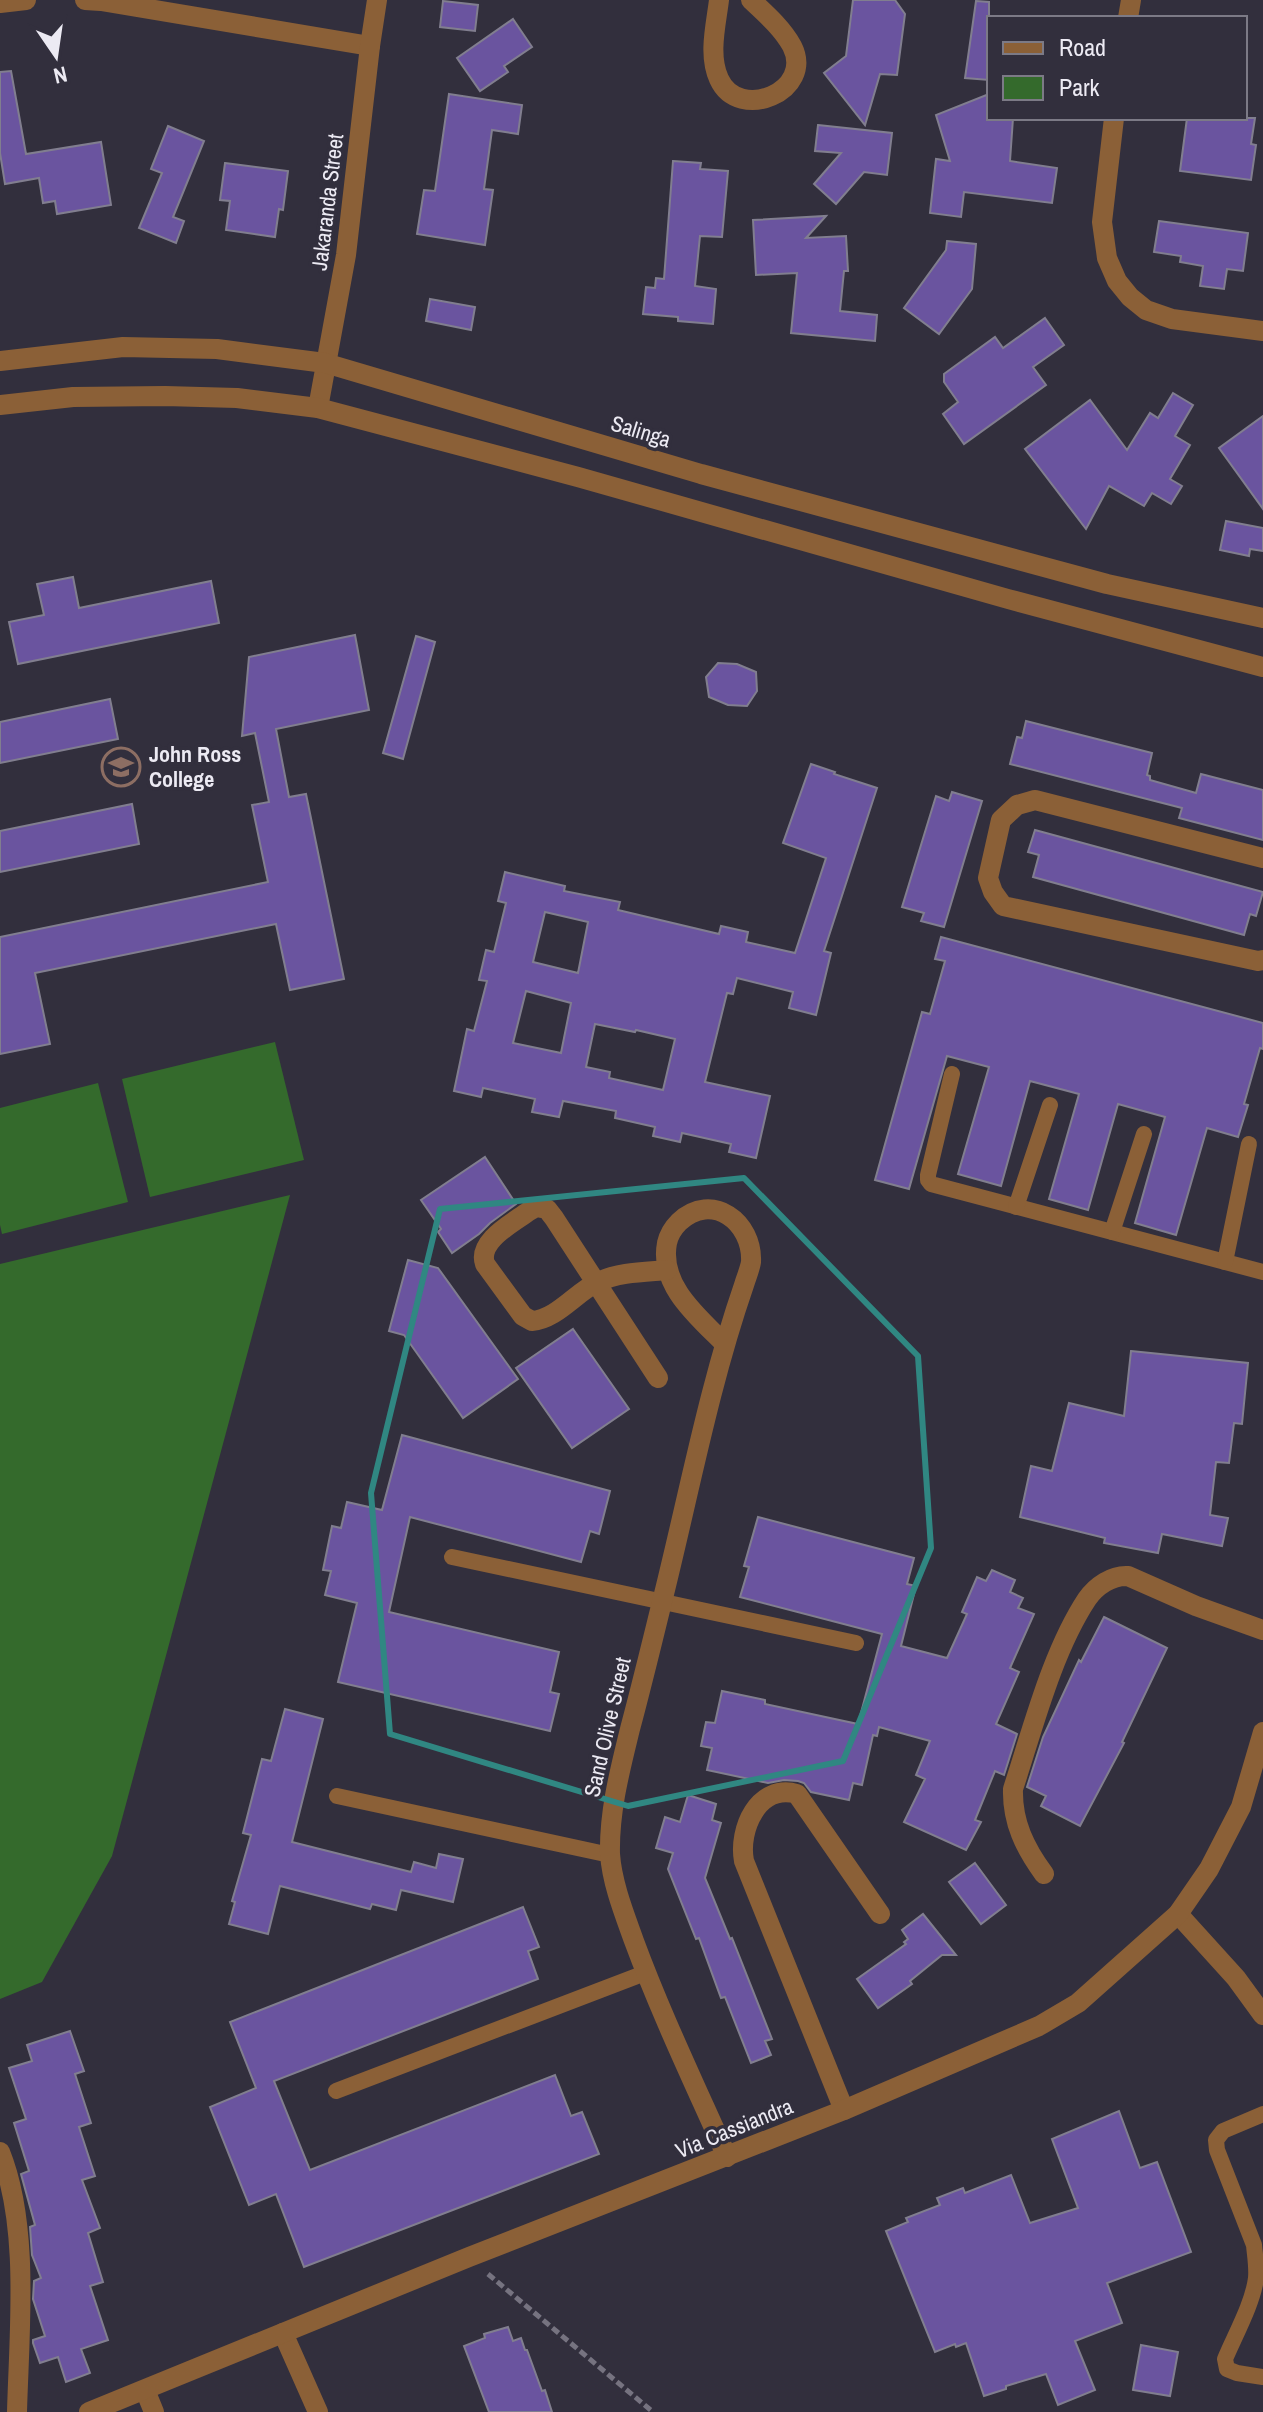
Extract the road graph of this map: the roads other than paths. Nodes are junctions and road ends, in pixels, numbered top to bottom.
1 (26, 0) edge
2 (85, 0) edge
3 (377, 0) edge
4 (719, 0) edge
5 (751, 0) edge
6 (0, 3) edge
7 (370, 46) junction
8 (1114, 120) edge
9 (1263, 331) edge
10 (0, 361) edge
11 (325, 363) junction
12 (0, 405) edge
13 (318, 408) junction
14 (1263, 618) edge
15 (1263, 667) edge
16 (1263, 858) edge
17 (1263, 960) edge
18 (952, 1074) dead end
19 (1050, 1105) dead end
20 (1144, 1134) dead end
21 (1249, 1144) dead end
22 (1016, 1207) junction
23 (1112, 1232) junction
24 (1225, 1262) junction
25 (667, 1270) junction
26 (1263, 1272) edge
27 (595, 1282) junction
28 (724, 1343) junction
29 (658, 1378) dead end
30 (452, 1557) dead end
31 (662, 1603) junction
32 (1263, 1630) edge
33 (856, 1643) dead end
34 (1263, 1732) edge
35 (337, 1796) dead end
36 (610, 1855) junction
37 (1044, 1874) dead end
38 (880, 1914) dead end
39 (1178, 1914) junction
40 (645, 1973) junction
41 (1263, 2015) edge
42 (336, 2091) dead end
43 (844, 2110) junction
44 (1263, 2114) edge
45 (0, 2152) edge
46 (727, 2157) junction
47 (283, 2333) junction
48 (1263, 2377) edge
49 (145, 2390) junction
50 (17, 2412) edge
51 (89, 2412) edge
52 (154, 2412) edge
53 (318, 2412) edge

1 - 6 street
2 - 7 street
3 - 7 street, Jakaranda Street
4 - 5 street
7 - 11 street, Jakaranda Street
8 - 9 street
10 - 11 street, Salinga
11 - 13 street, Jakaranda Street
11 - 14 street, Salinga
12 - 13 street
13 - 15 street
16 - 17 street
18 - 22 lane
19 - 22 lane
20 - 23 lane
21 - 24 lane
22 - 23 lane
23 - 24 lane
24 - 26 lane
25 - 27 street
25 - 28 street
25 - 28 street, Sand Olive Street
27 - 27 street
27 - 29 street
28 - 31 street, Sand Olive Street
30 - 31 lane
31 - 33 lane
31 - 36 street, Sand Olive Street
32 - 37 street
34 - 39 street, Via Cassiandra
35 - 36 lane
36 - 40 street, Sand Olive Street
38 - 43 street
39 - 41 street
39 - 43 street, Via Cassiandra
40 - 42 lane
40 - 46 street, Sand Olive Street
43 - 46 street, Via Cassiandra
44 - 48 lane
45 - 50 street
46 - 47 street, Via Cassiandra
47 - 49 street, Via Cassiandra
47 - 53 street
49 - 51 street, Via Cassiandra
49 - 52 street

